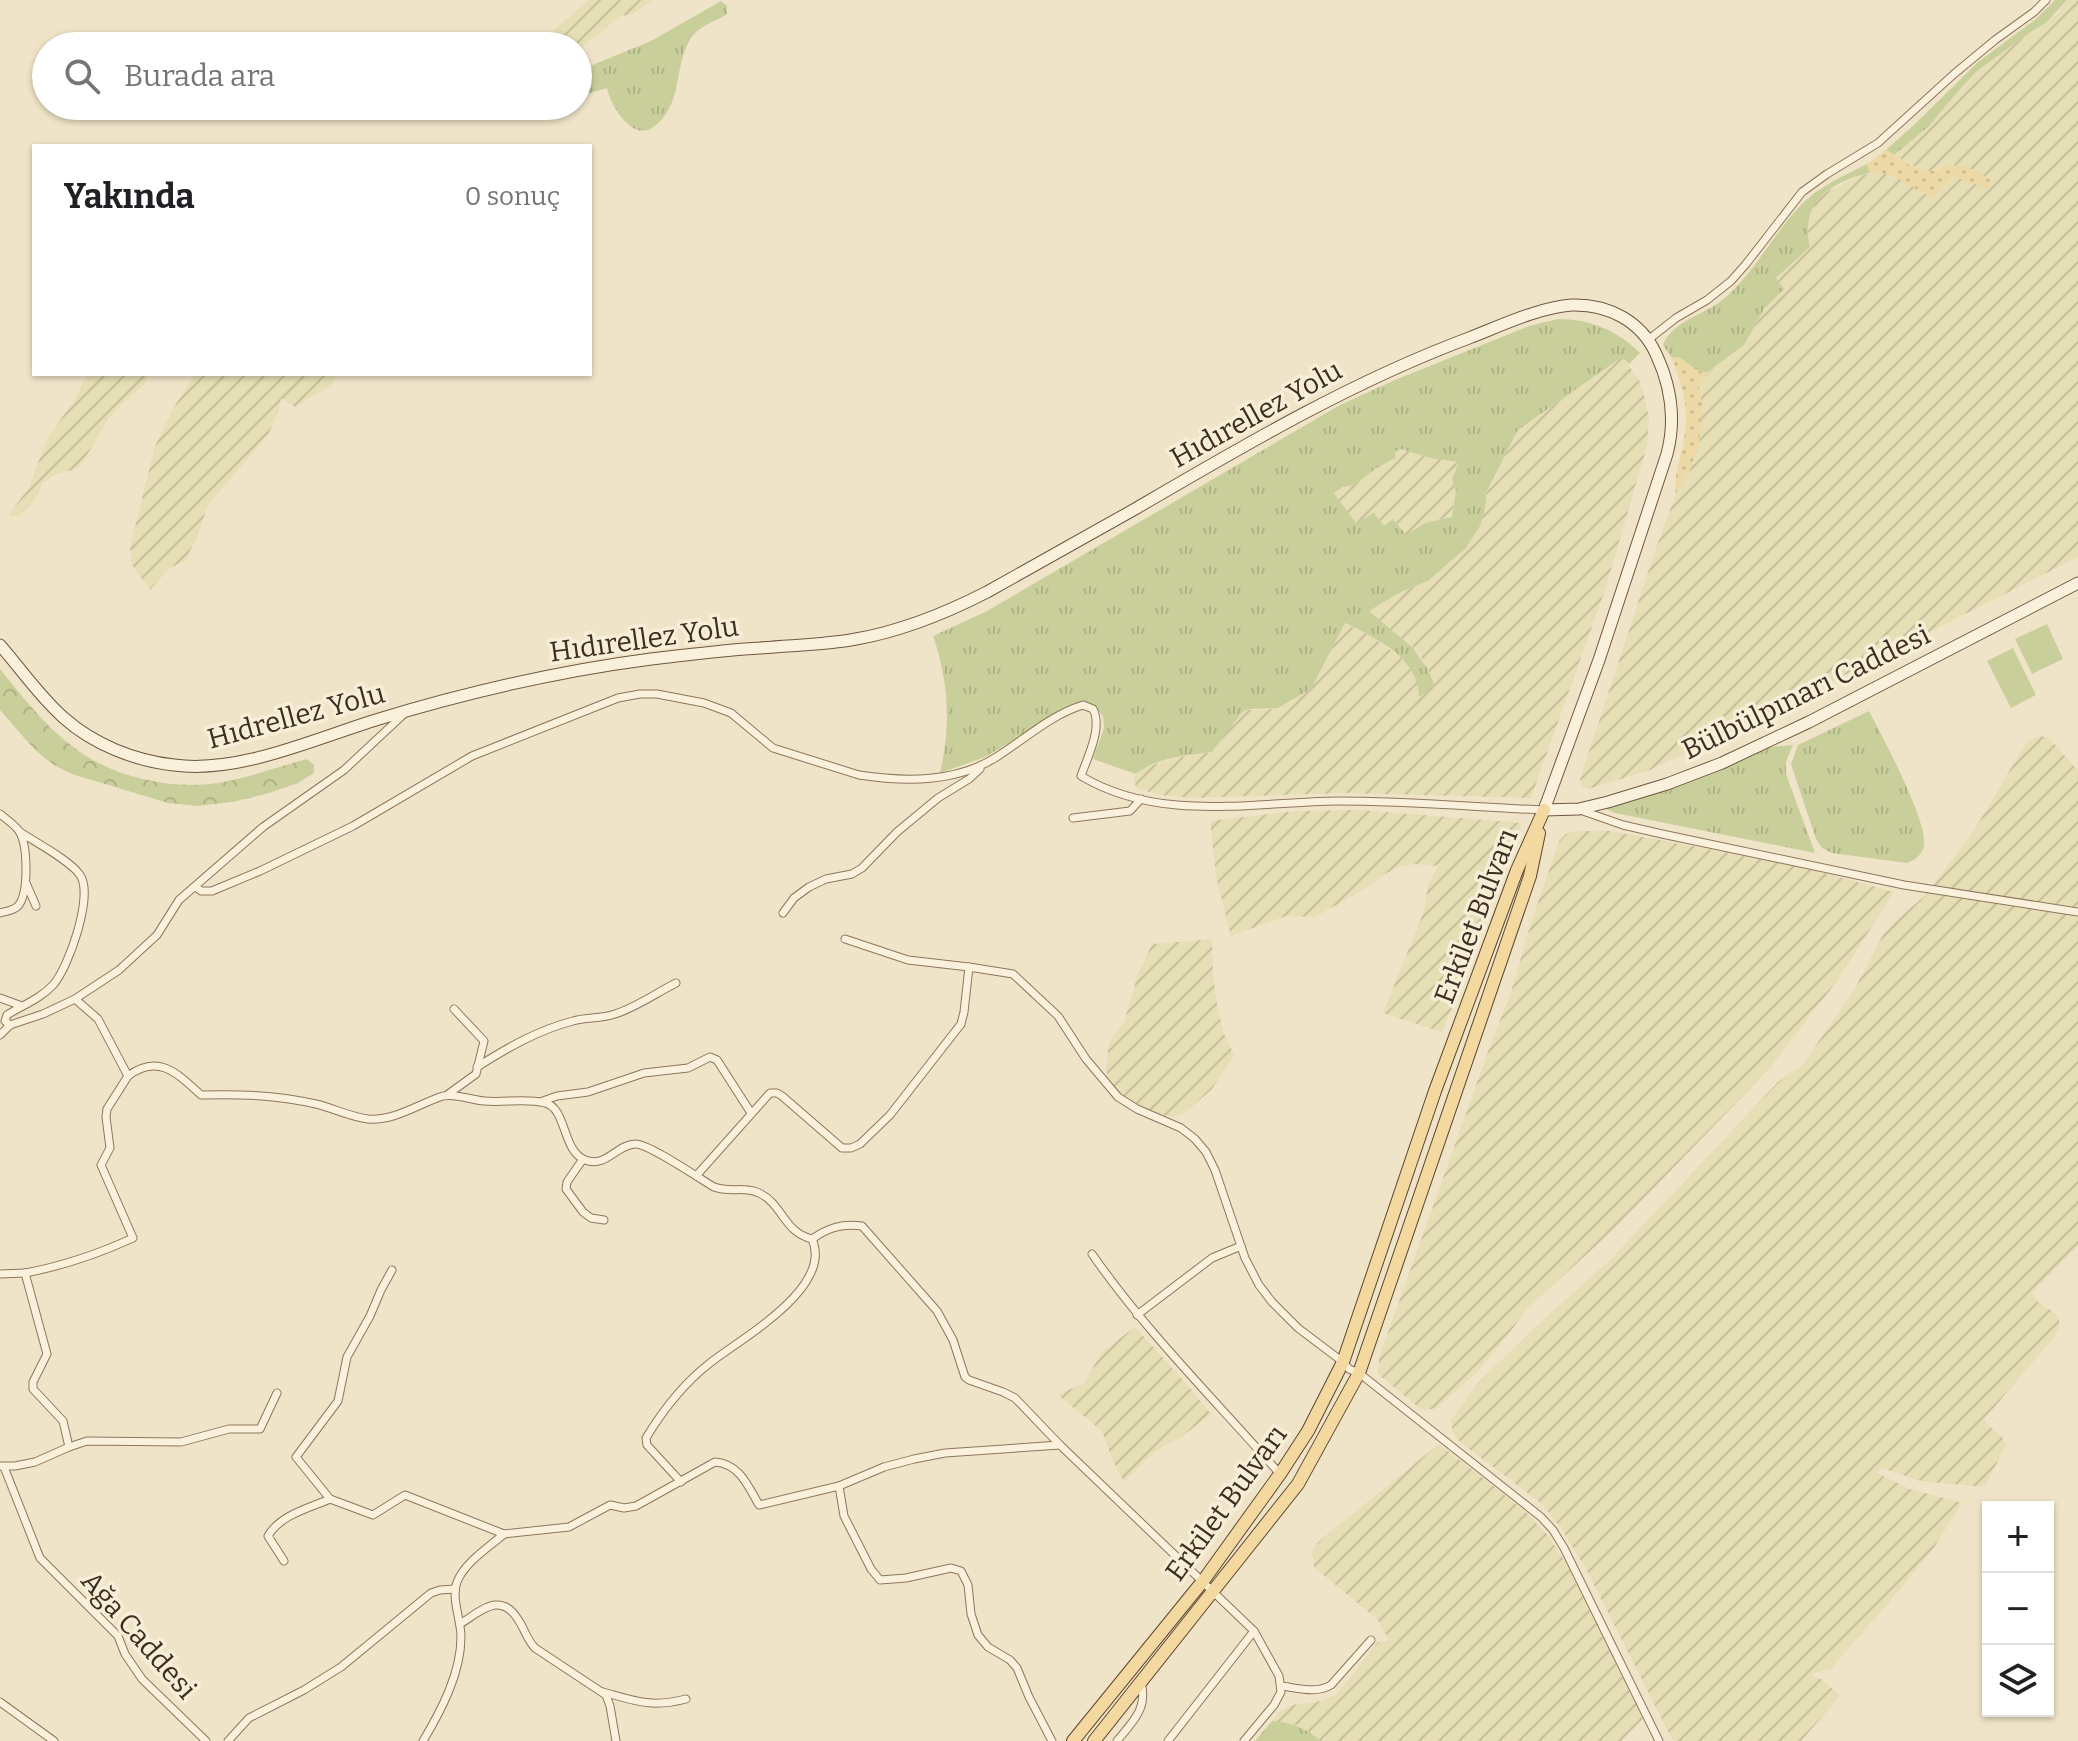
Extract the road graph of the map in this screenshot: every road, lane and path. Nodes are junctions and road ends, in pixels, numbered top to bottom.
1 (2046, 0) edge
2 (1648, 340) junction
3 (2078, 583) edge
4 (0, 645) edge
5 (408, 710) junction
6 (988, 763) junction
7 (1141, 799) junction
8 (1579, 809) junction
9 (1544, 810) junction
10 (0, 814) edge
11 (1073, 818) dead end
12 (20, 832) junction
13 (26, 883) junction
14 (196, 887) junction
15 (36, 906) dead end
16 (2078, 912) edge
17 (0, 913) edge
18 (783, 913) dead end
19 (845, 939) dead end
20 (969, 967) junction
21 (676, 983) dead end
22 (0, 998) edge
23 (75, 999) junction
24 (22, 1006) junction
25 (454, 1009) dead end
26 (10, 1025) junction
27 (0, 1035) edge
28 (477, 1067) junction
29 (128, 1076) junction
30 (447, 1095) junction
31 (540, 1102) junction
32 (751, 1113) junction
33 (583, 1159) junction
34 (696, 1176) junction
35 (604, 1220) dead end
36 (812, 1239) junction
37 (1241, 1246) junction
38 (1092, 1254) dead end
39 (392, 1270) dead end
40 (25, 1273) junction
41 (0, 1274) edge
42 (1137, 1315) junction
43 (1343, 1362) junction
44 (1359, 1373) junction
45 (277, 1393) dead end
46 (1060, 1445) junction
47 (69, 1447) junction
48 (2, 1466) edge
49 (1280, 1474) junction
50 (681, 1482) junction
51 (839, 1486) junction
52 (330, 1499) junction
53 (504, 1534) junction
54 (284, 1561) dead end
55 (1203, 1581) junction
56 (455, 1589) junction
57 (1214, 1591) junction
58 (460, 1624) junction
59 (1254, 1631) junction
60 (1371, 1640) dead end
61 (1141, 1682) junction
62 (1281, 1686) junction
63 (603, 1692) junction
64 (686, 1699) dead end
65 (0, 1702) edge
66 (199, 1734) junction
67 (54, 1741) edge
68 (193, 1741) edge
69 (206, 1741) edge
70 (228, 1741) edge
71 (423, 1741) edge
72 (616, 1741) edge
73 (1052, 1741) edge
74 (1073, 1741) edge
75 (1094, 1741) edge
76 (1117, 1741) edge
77 (1168, 1741) edge
78 (1244, 1741) edge
79 (1659, 1741) edge

1 - 2 street
2 - 5 street, Hıdırellez Yolu
2 - 9 street, Hıdırellez Yolu
3 - 8 street, Bülbülpınarı Caddesi
4 - 5 street, Hıdrellez Yolu
5 - 14 street
6 - 7 street
6 - 14 street
6 - 18 street
7 - 9 street
7 - 11 street
8 - 9 street, Bülbülpınarı Caddesi
8 - 16 street
9 - 43 main road, Erkilet Bulvarı
9 - 44 main road, Erkilet Bulvarı
10 - 12 street
12 - 13 street
12 - 24 street
13 - 15 street
13 - 17 street
14 - 23 street
19 - 20 street
20 - 32 street
20 - 37 street
21 - 28 street
22 - 24 street
23 - 26 street
23 - 29 street
24 - 26 street
25 - 28 street
26 - 27 street
28 - 30 street
29 - 30 street
29 - 40 street
30 - 31 street
31 - 32 street
31 - 33 street
32 - 34 street
33 - 34 street
33 - 35 street
34 - 36 street
36 - 46 street
36 - 50 street
37 - 42 street
37 - 43 street
38 - 42 street
39 - 52 street
40 - 41 street
40 - 47 street
42 - 49 street
43 - 44 street
43 - 49 main road, Erkilet Bulvarı
44 - 57 main road, Erkilet Bulvarı
44 - 79 street
45 - 47 street
46 - 51 street
46 - 55 street
47 - 48 street
48 - 66 street, Ağa Caddesi
49 - 55 main road, Erkilet Bulvarı
50 - 51 street
50 - 53 street
51 - 73 street
52 - 53 street
52 - 54 street
53 - 56 street
55 - 57 street
55 - 74 main road, Erkilet Bulvarı
56 - 58 street
56 - 70 street
57 - 59 street
57 - 61 main road, Erkilet Bulvarı
58 - 63 street
58 - 71 street
59 - 62 street
59 - 77 street
60 - 62 street
61 - 75 main road, Erkilet Bulvarı
61 - 76 street
62 - 78 street
63 - 64 street
63 - 72 street
65 - 67 street
66 - 68 street
66 - 69 street, Ağa Caddesi

